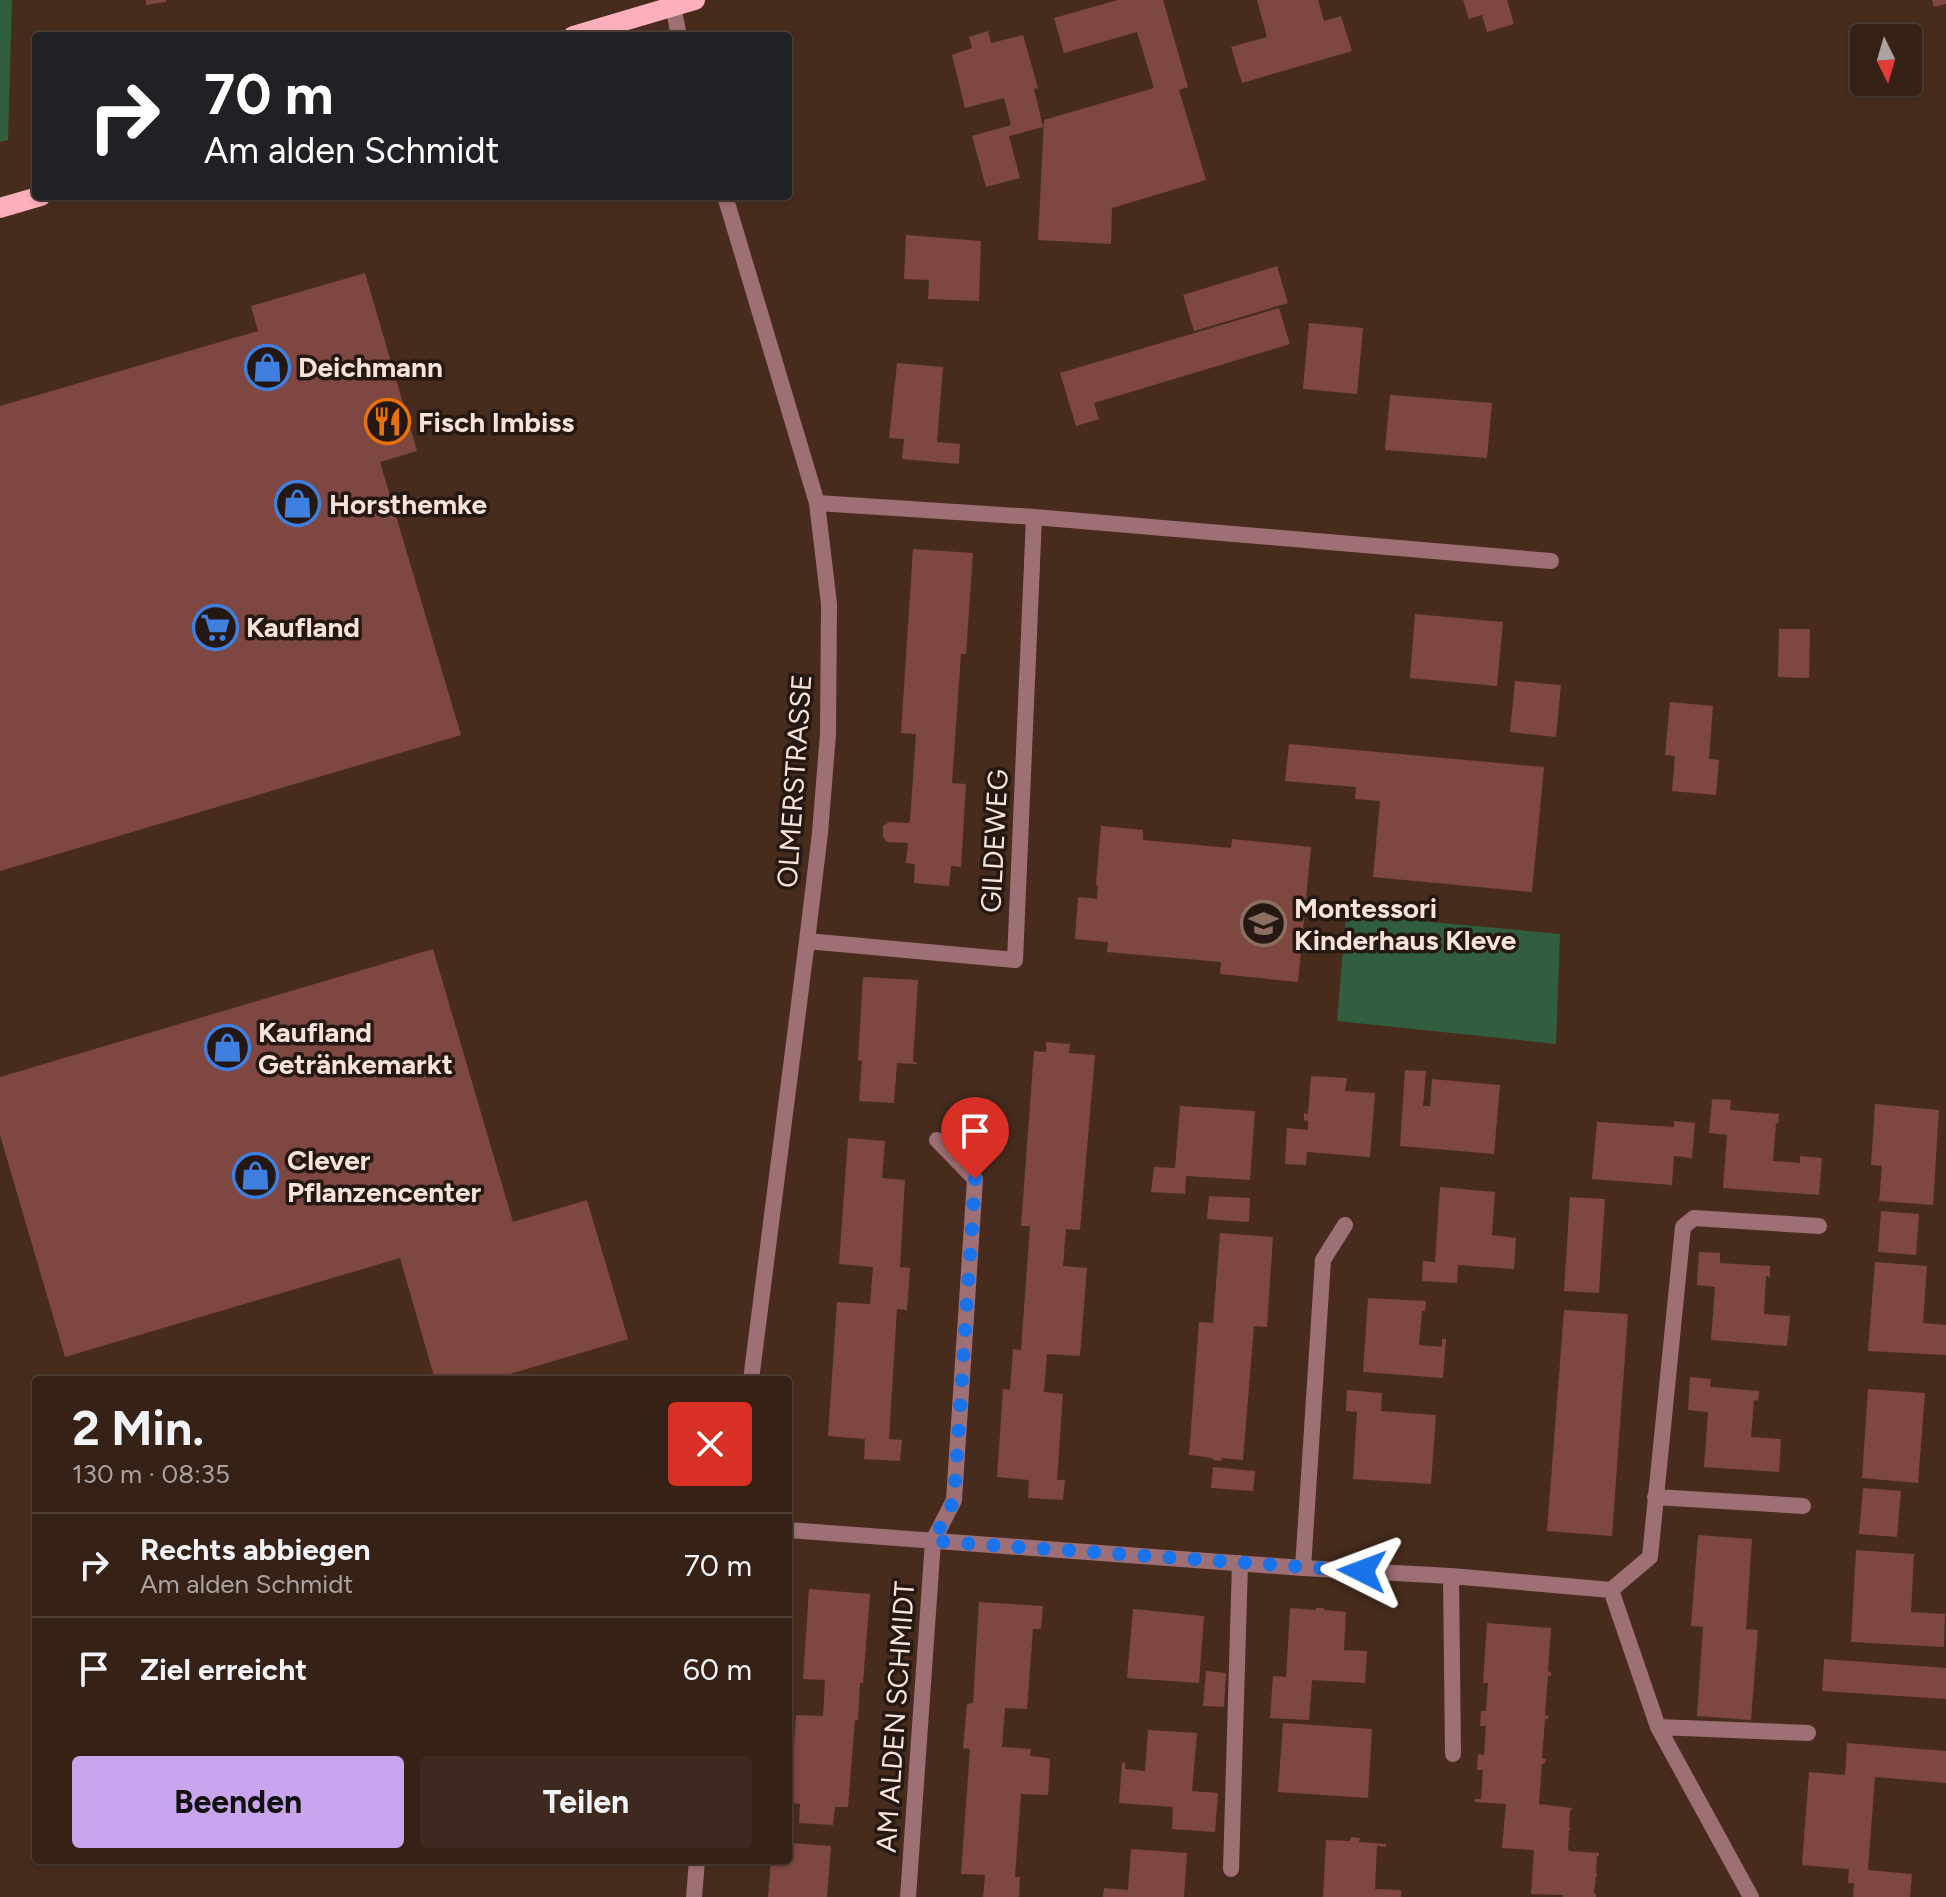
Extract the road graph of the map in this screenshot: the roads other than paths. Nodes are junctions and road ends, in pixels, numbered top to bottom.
1 (695, 0) edge
2 (673, 6) junction
3 (586, 32) edge
4 (678, 32) edge
5 (32, 199) edge
6 (726, 200) edge
7 (0, 208) edge
8 (817, 503) junction
9 (1034, 517) junction
10 (1551, 561) dead end
11 (807, 941) junction
12 (937, 1140) dead end
13 (1345, 1225) dead end
14 (1819, 1226) dead end
15 (752, 1376) edge
16 (1655, 1497) junction
17 (1803, 1506) dead end
18 (792, 1530) edge
19 (933, 1541) junction
20 (1240, 1563) junction
21 (1303, 1568) junction
22 (1451, 1576) junction
23 (1611, 1590) junction
24 (1658, 1727) junction
25 (1808, 1733) dead end
26 (1453, 1754) dead end
27 (697, 1864) edge
28 (1231, 1869) dead end
29 (694, 1897) edge
30 (908, 1897) edge
31 (1751, 1897) edge

1 - 2 main road
2 - 3 main road
2 - 4 street
5 - 7 main road
6 - 8 street, OLMERSTRASSE
8 - 9 street
8 - 11 street, OLMERSTRASSE
9 - 10 street
9 - 11 street, GILDEWEG
11 - 15 street, OLMERSTRASSE
12 - 19 street, AM ALDEN SCHMIDT
13 - 21 street
14 - 16 street
16 - 17 street
16 - 23 street
18 - 19 street
19 - 20 street
19 - 30 street, AM ALDEN SCHMIDT
20 - 21 street
20 - 28 street
21 - 22 street
22 - 23 street
22 - 26 street
23 - 24 street
24 - 25 street
24 - 31 street
27 - 29 street

